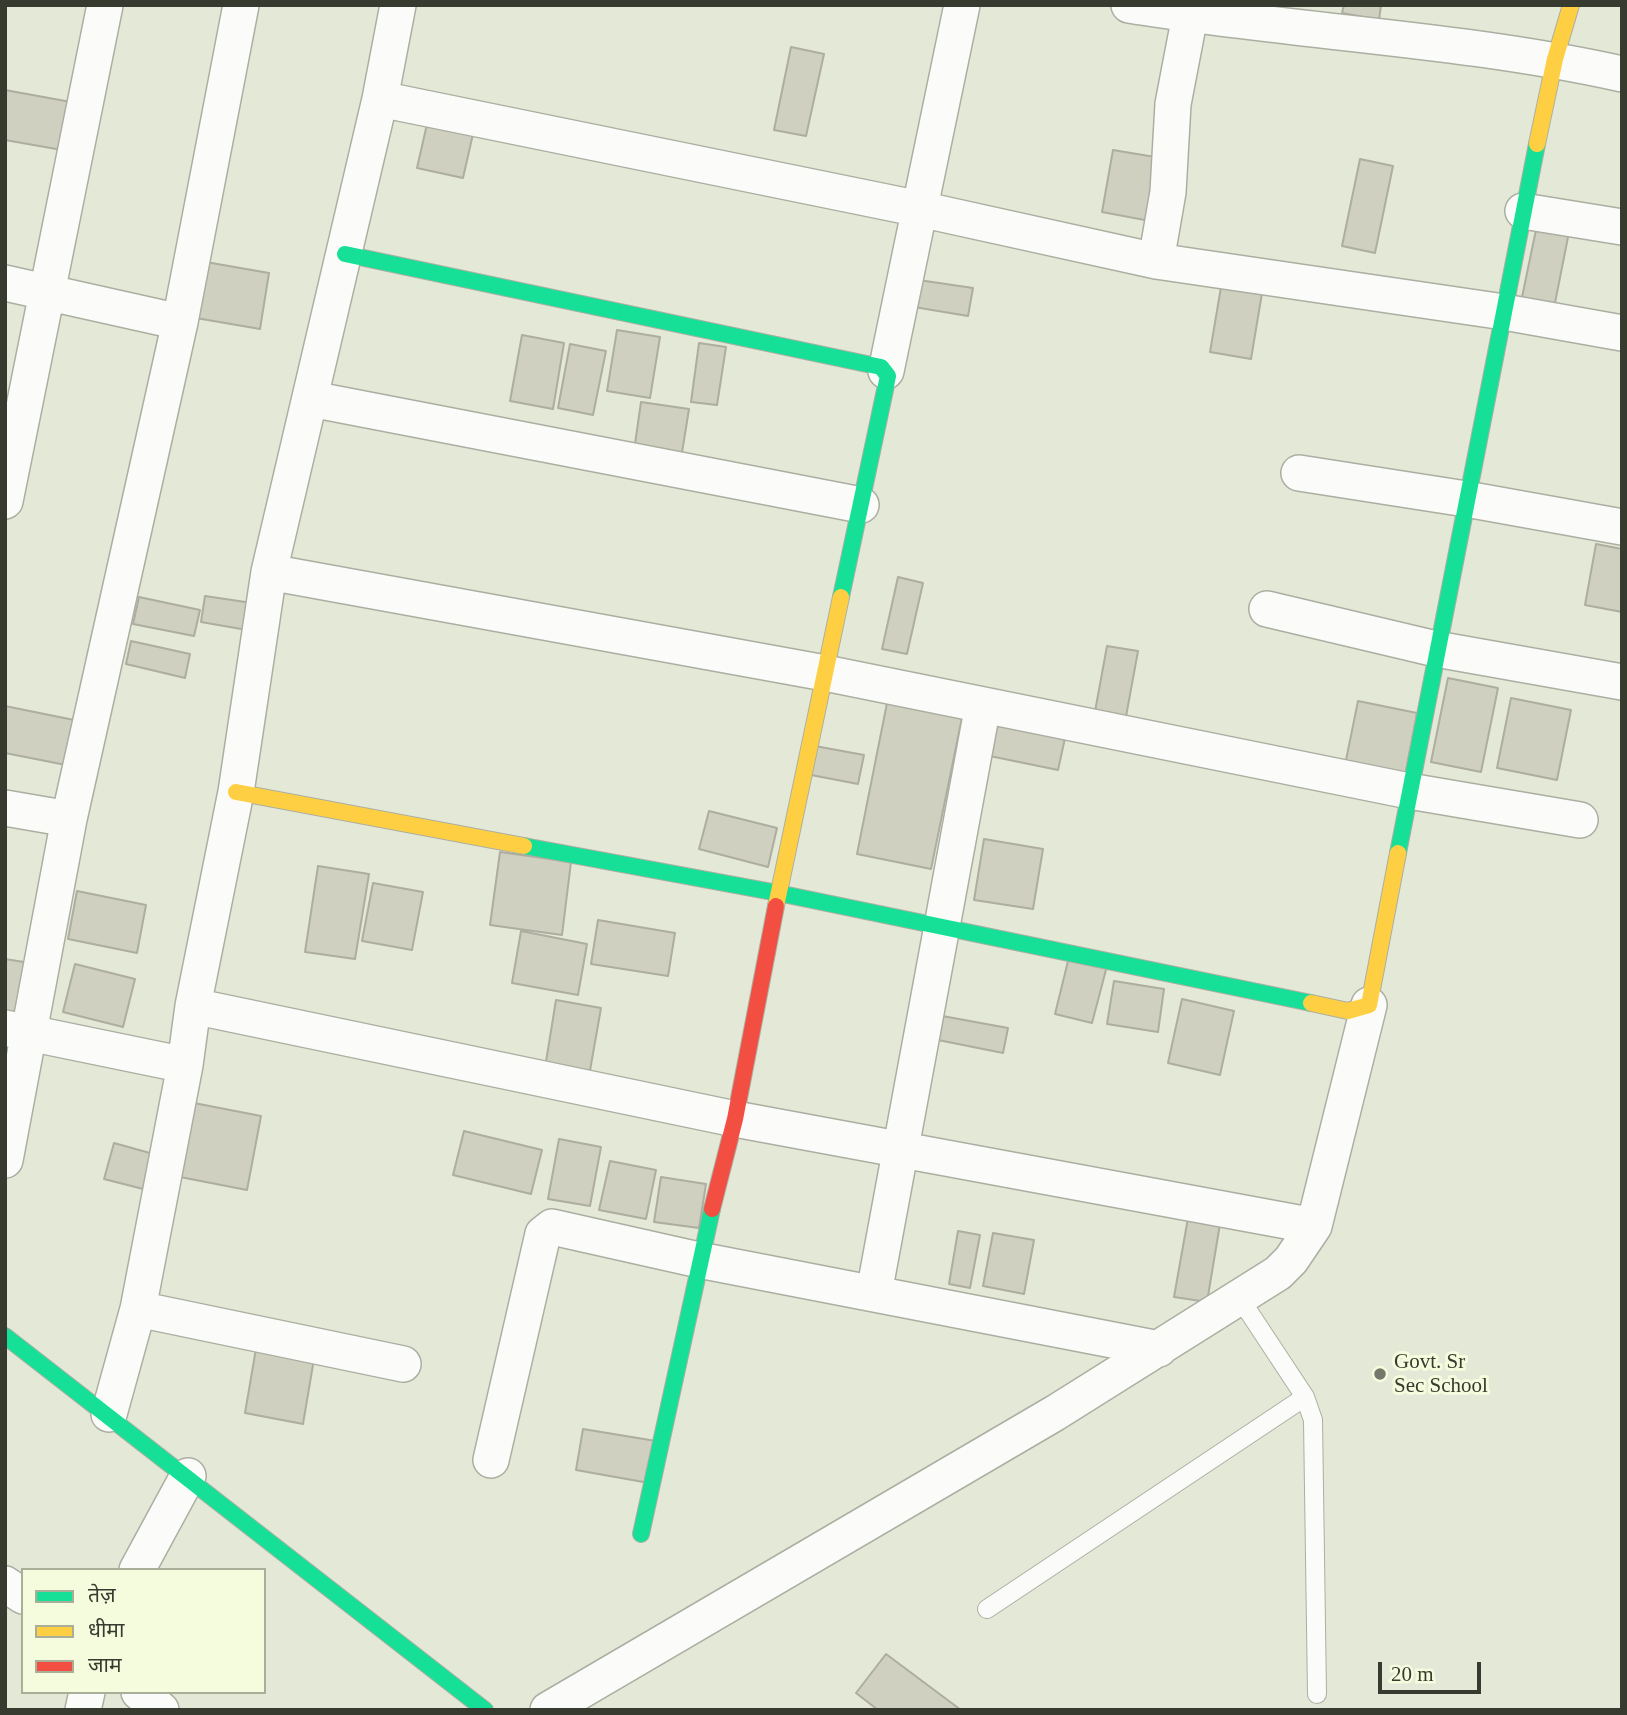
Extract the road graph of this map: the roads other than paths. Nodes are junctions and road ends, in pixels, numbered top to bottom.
1 (105, 5) edge
2 (241, 5) edge
3 (398, 5) edge
4 (962, 5) edge
5 (1129, 5) edge
6 (1571, 5) edge
7 (1191, 10) edge
8 (1555, 59) junction
9 (1622, 74) edge
10 (380, 99) junction
11 (920, 209) junction
12 (1523, 211) junction
13 (1622, 227) edge
14 (345, 254) junction
15 (1156, 261) junction
16 (5, 283) edge
17 (50, 291) junction
18 (1504, 312) junction
19 (180, 322) junction
20 (1622, 333) edge
21 (886, 371) junction
22 (312, 399) junction
23 (1299, 473) dead end
24 (1466, 499) junction
25 (5, 501) edge
26 (861, 505) junction
27 (1622, 527) edge
28 (269, 572) junction
29 (1266, 609) dead end
30 (1436, 649) junction
31 (825, 673) junction
32 (1622, 682) edge
33 (983, 705) junction
34 (1409, 791) junction
35 (236, 792) junction
36 (5, 808) edge
37 (69, 819) junction
38 (1580, 820) dead end
39 (778, 893) junction
40 (943, 928) junction
41 (1369, 1004) junction
42 (193, 1006) junction
43 (17, 1030) edge
44 (185, 1065) junction
45 (735, 1119) junction
46 (899, 1149) junction
47 (5, 1160) edge
48 (1314, 1226) junction
49 (699, 1259) junction
50 (874, 1293) junction
51 (1239, 1297) junction
52 (138, 1309) junction
53 (5, 1336) edge
54 (1159, 1349) junction
55 (403, 1364) dead end
56 (1306, 1397) junction
57 (110, 1414) junction
58 (491, 1460) dead end
59 (188, 1476) junction
60 (641, 1534) dead end
61 (138, 1568) edge
62 (5, 1584) edge
63 (21, 1595) edge
64 (987, 1609) dead end
65 (141, 1694) edge
66 (1317, 1694) dead end
67 (161, 1710) edge
68 (485, 1710) edge
69 (548, 1710) edge

1 - 17 street
2 - 19 street
3 - 10 street
4 - 11 street
5 - 7 street
6 - 8 street
7 - 8 street
7 - 15 street
8 - 9 street
8 - 12 street
10 - 11 street
10 - 14 street
11 - 15 street
11 - 21 street
12 - 13 street
12 - 18 street
14 - 21 street
14 - 22 street
15 - 18 street
16 - 17 street
17 - 19 street
17 - 25 street
18 - 20 street
18 - 24 street
19 - 37 street
21 - 26 street
22 - 26 street
22 - 28 street
23 - 24 street
24 - 27 street
24 - 30 street
26 - 31 street
28 - 31 street
28 - 35 street
29 - 30 street
30 - 32 street
30 - 34 street
31 - 33 street
31 - 39 street
33 - 34 street
33 - 40 street
34 - 38 street
34 - 41 street
35 - 39 street
35 - 42 street
36 - 37 street
37 - 43 street
39 - 40 street
39 - 45 street
40 - 41 street
40 - 46 street
41 - 48 street
42 - 44 street
42 - 45 street
43 - 44 street
43 - 47 street
44 - 52 street
45 - 46 street
45 - 49 street
46 - 48 street
46 - 50 street
48 - 51 street
49 - 50 street
49 - 58 street
49 - 60 street
50 - 54 street
51 - 54 street
51 - 56 lane
52 - 55 street
52 - 57 street
53 - 57 street
54 - 69 street
56 - 64 lane
56 - 66 lane
57 - 59 street
59 - 61 street
59 - 68 street
62 - 63 street
65 - 67 street

